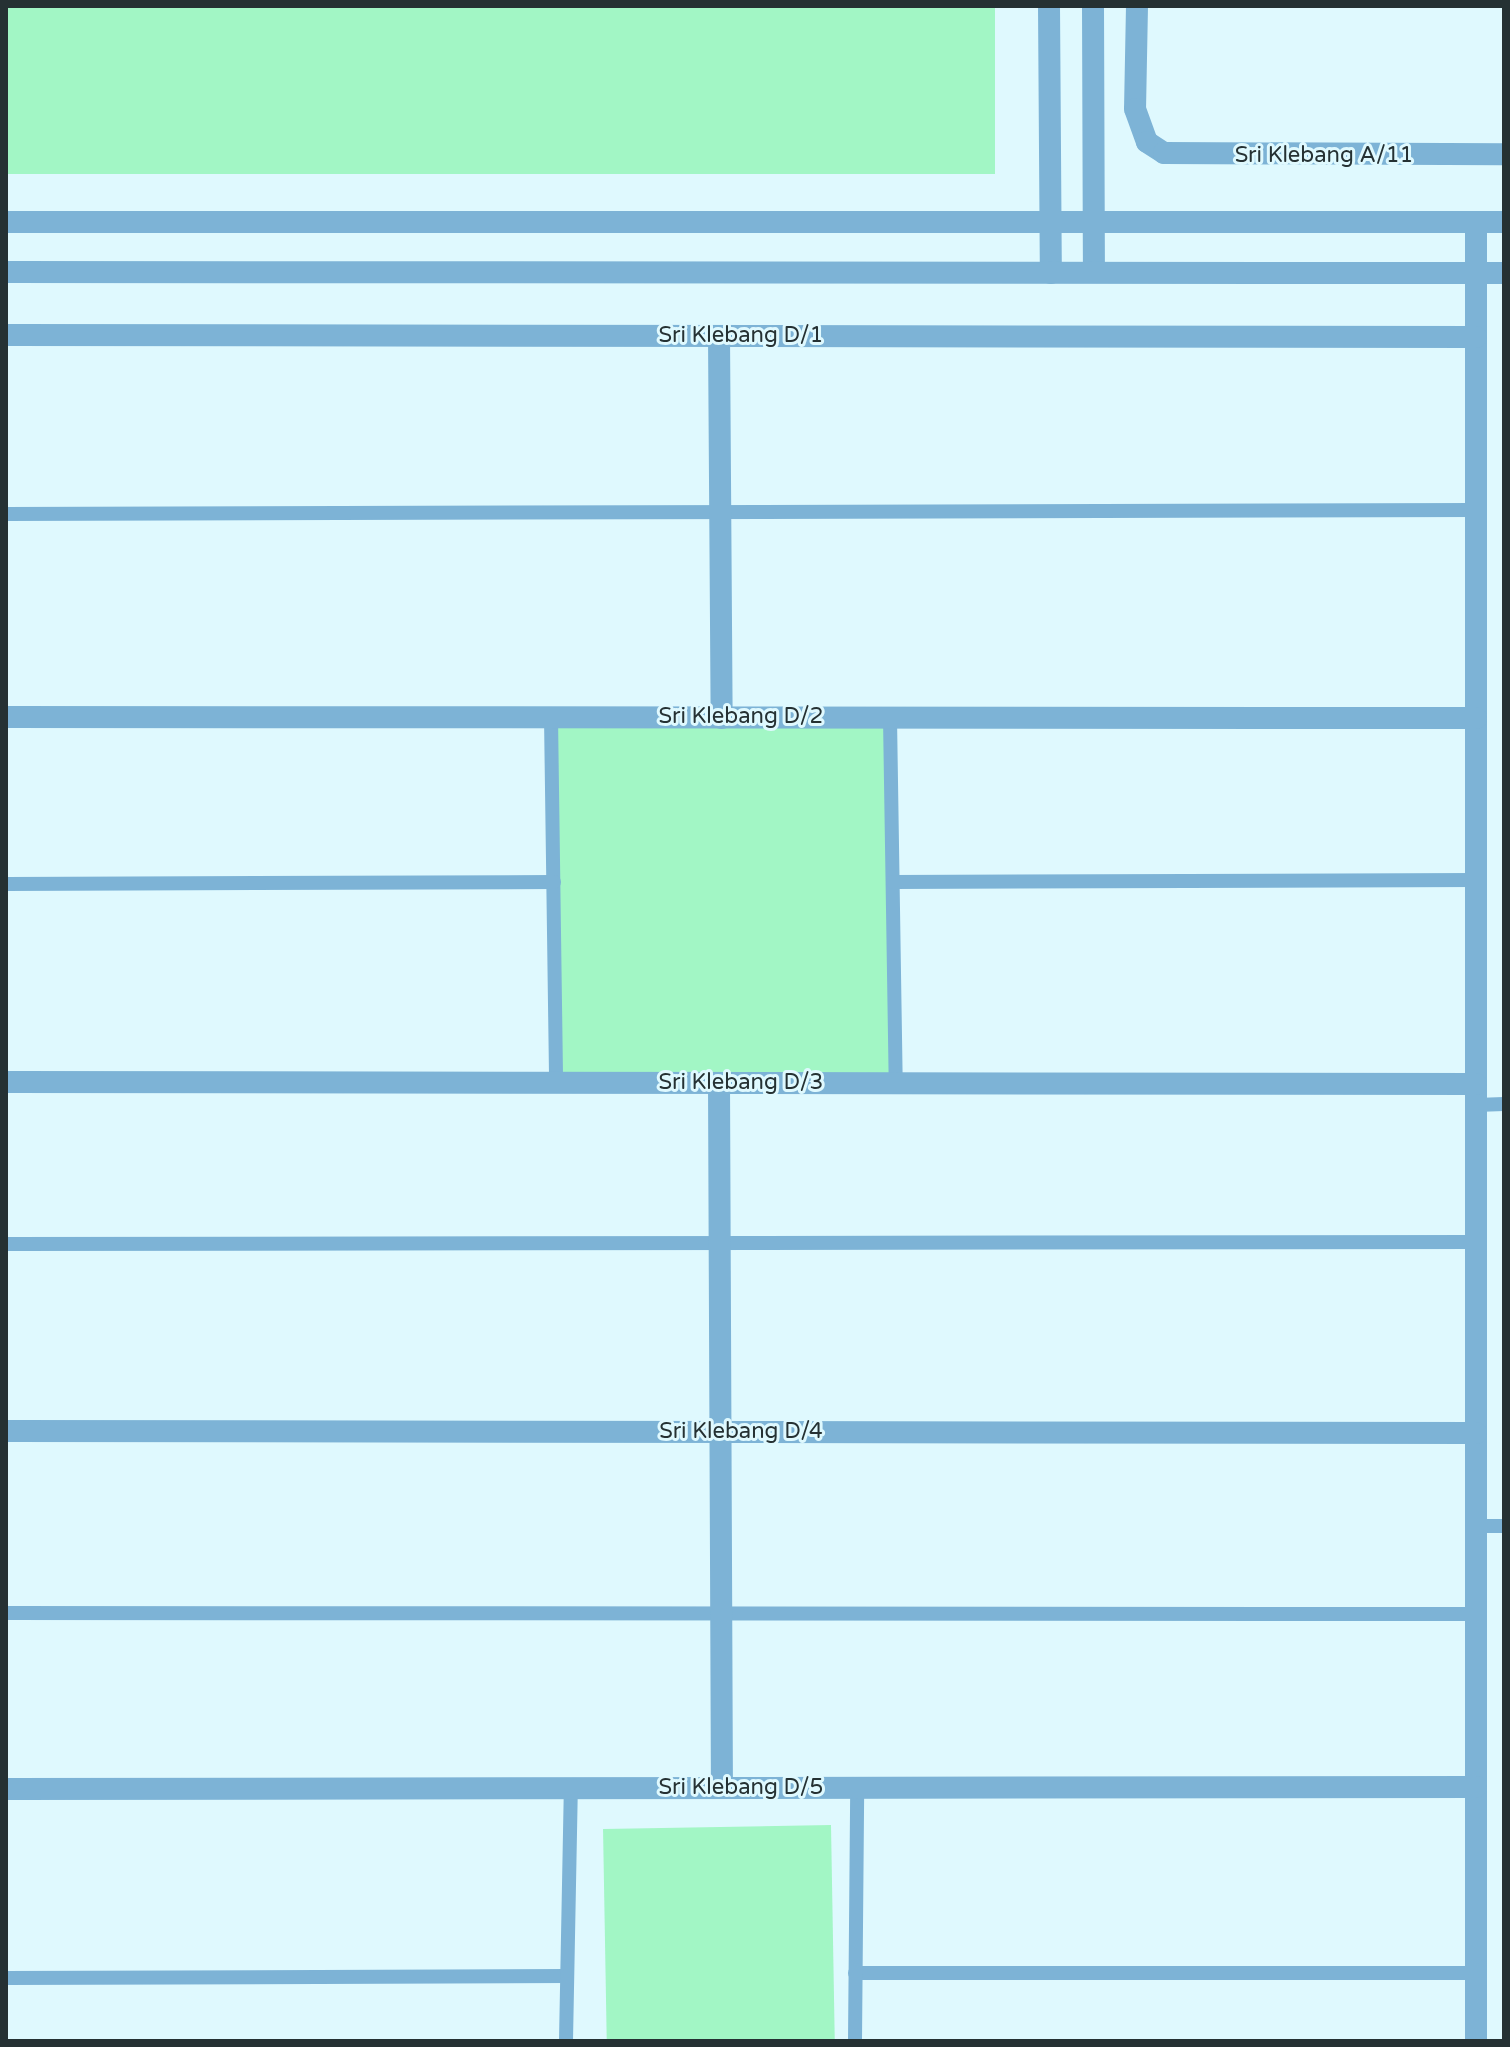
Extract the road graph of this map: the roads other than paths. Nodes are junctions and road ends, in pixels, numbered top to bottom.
1 (1049, 6) edge
2 (1093, 6) edge
3 (1137, 6) edge
4 (1504, 154) edge
5 (1093, 220) junction
6 (1050, 221) junction
7 (6, 222) edge
8 (1476, 222) junction
9 (1504, 222) edge
10 (6, 272) edge
11 (1094, 272) junction
12 (1051, 273) junction
13 (1476, 273) junction
14 (1504, 273) edge
15 (6, 335) edge
16 (719, 336) junction
17 (1476, 337) junction
18 (721, 509) junction
19 (1476, 510) junction
20 (6, 514) edge
21 (6, 717) edge
22 (551, 717) junction
23 (722, 718) junction
24 (890, 718) junction
25 (1476, 718) junction
26 (1476, 880) junction
27 (554, 882) junction
28 (893, 882) junction
29 (6, 884) edge
30 (6, 1082) edge
31 (556, 1083) junction
32 (719, 1083) junction
33 (896, 1083) junction
34 (1476, 1094) junction
35 (1504, 1104) edge
36 (1476, 1242) junction
37 (6, 1244) edge
38 (719, 1247) junction
39 (6, 1431) edge
40 (721, 1432) junction
41 (1476, 1433) junction
42 (1476, 1526) junction
43 (1504, 1526) edge
44 (6, 1613) edge
45 (721, 1614) junction
46 (1476, 1614) junction
47 (1476, 1787) junction
48 (571, 1788) junction
49 (722, 1788) junction
50 (857, 1788) junction
51 (6, 1789) edge
52 (855, 1973) junction
53 (1476, 1973) junction
54 (567, 1976) junction
55 (6, 1978) edge
56 (566, 2041) edge
57 (855, 2041) edge
58 (1476, 2041) edge

1 - 6 street
2 - 5 street
3 - 4 street, Sri Klebang A/11
5 - 6 street
5 - 8 street
5 - 11 street
6 - 7 street
6 - 12 street
8 - 9 street
8 - 13 street
10 - 12 street
11 - 12 street
11 - 13 street
13 - 14 street
13 - 17 street
15 - 16 street, Sri Klebang D/1
16 - 17 street, Sri Klebang D/1
16 - 18 street
17 - 19 street
18 - 19 lane
18 - 20 lane
18 - 23 street
19 - 25 street
21 - 22 street, Sri Klebang D/2
22 - 23 street, Sri Klebang D/2
22 - 27 lane
23 - 24 street, Sri Klebang D/2
24 - 25 street, Sri Klebang D/2
24 - 28 lane
25 - 26 street
26 - 28 lane
26 - 34 street
27 - 29 lane
27 - 31 lane
28 - 33 lane
30 - 31 street, Sri Klebang D/3
31 - 32 street, Sri Klebang D/3
32 - 33 street, Sri Klebang D/3
32 - 38 street
33 - 34 street, Sri Klebang D/3
34 - 35 lane
34 - 36 street
36 - 38 lane
36 - 41 street
37 - 38 lane
38 - 40 street
39 - 40 street, Sri Klebang D/4
40 - 41 street, Sri Klebang D/4
40 - 45 street
41 - 42 street
42 - 43 lane
42 - 46 street
44 - 45 lane
45 - 46 lane
45 - 49 street
46 - 47 street
47 - 50 street, Sri Klebang D/5
47 - 53 street
48 - 49 street, Sri Klebang D/5
48 - 51 street, Sri Klebang D/5
48 - 54 lane
49 - 50 street, Sri Klebang D/5
50 - 52 lane
52 - 53 lane
52 - 57 lane
53 - 58 street
54 - 55 lane
54 - 56 lane

